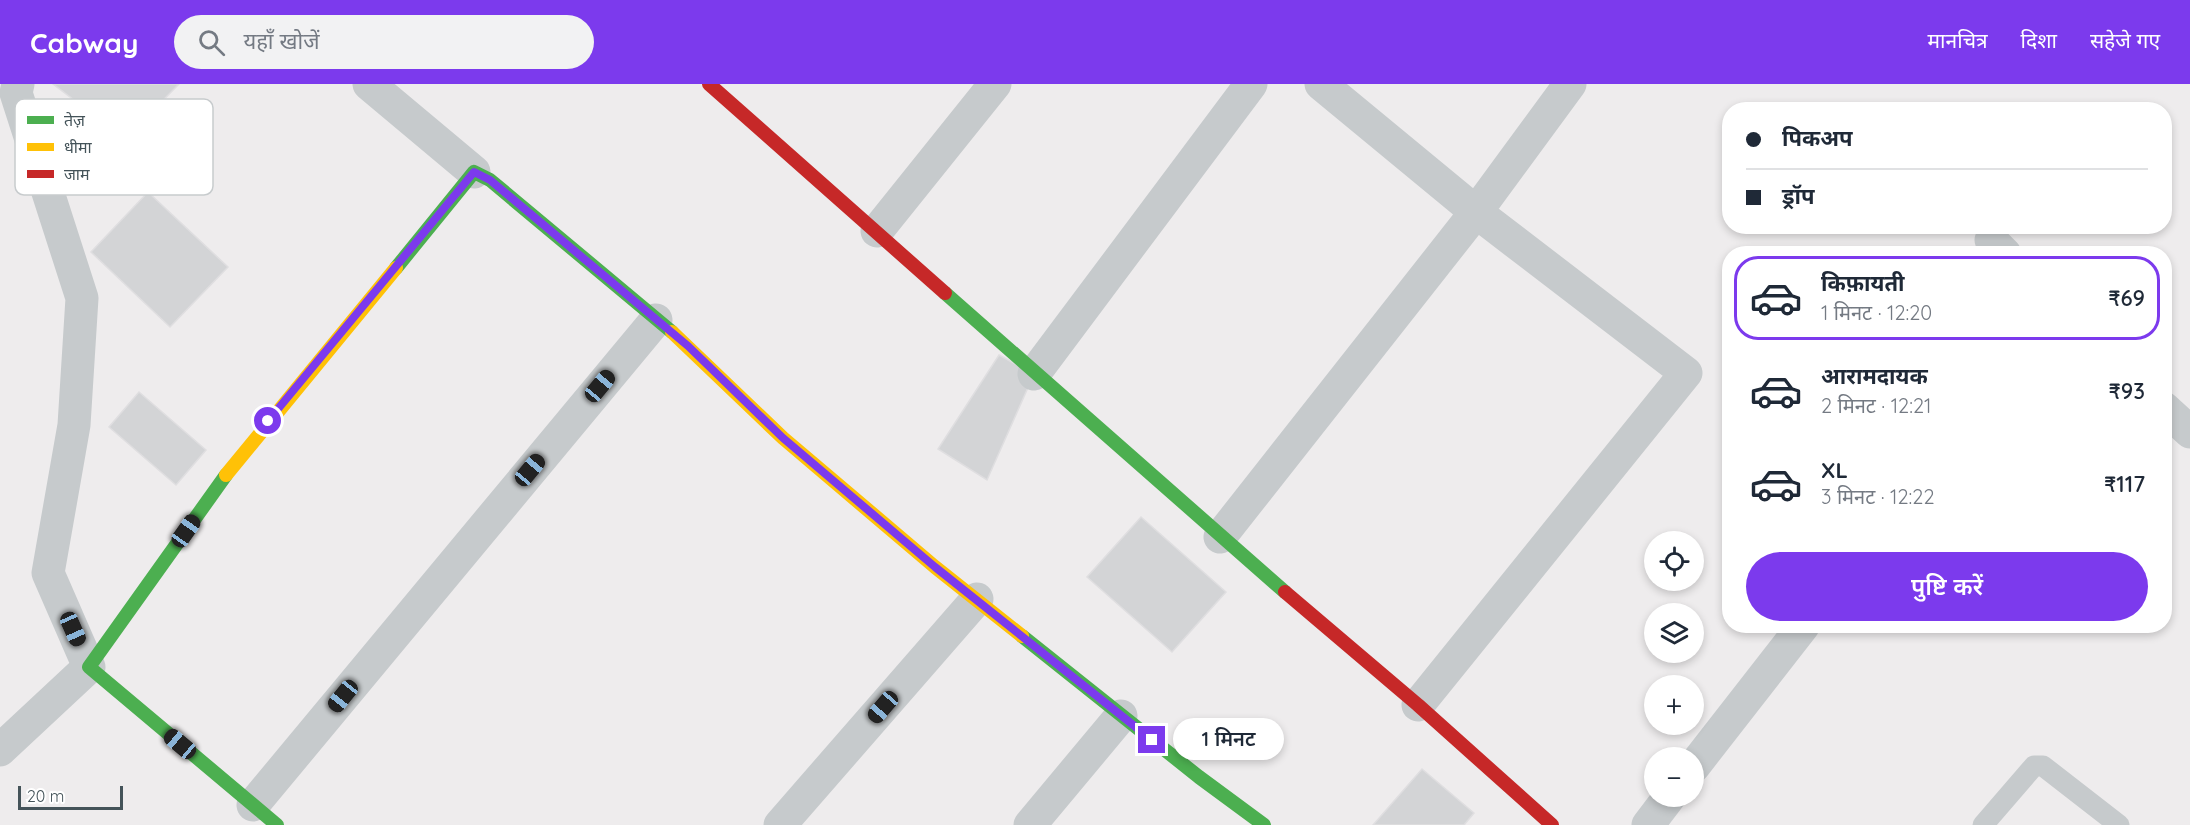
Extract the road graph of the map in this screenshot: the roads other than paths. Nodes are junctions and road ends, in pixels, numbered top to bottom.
1 (18, 84) edge
2 (369, 84) edge
3 (709, 84) edge
4 (995, 84) edge
5 (1251, 84) edge
6 (1321, 84) edge
7 (1570, 84) edge
8 (18, 99) edge
9 (474, 172) junction
10 (49, 195) edge
11 (1476, 212) junction
12 (877, 231) junction
13 (656, 320) junction
14 (1034, 374) junction
15 (2172, 415) edge
16 (2190, 432) edge
17 (1220, 537) junction
18 (977, 599) junction
19 (1798, 633) edge
20 (89, 667) junction
21 (1418, 705) junction
22 (1121, 716) junction
23 (0, 750) edge
24 (1704, 753) edge
25 (1662, 807) edge
26 (265, 815) edge
27 (780, 825) edge
28 (1030, 825) edge
29 (1264, 825) edge
30 (1552, 825) edge
31 (1648, 825) edge
32 (1983, 825) edge
33 (2119, 825) edge

1 - 8 street
2 - 9 street
3 - 12 street
4 - 12 street
5 - 14 street
6 - 11 street
7 - 11 street
9 - 13 street
9 - 20 street
10 - 20 street
11 - 17 street
11 - 21 street
12 - 14 street
13 - 18 street
13 - 26 street
14 - 17 street
15 - 16 street
17 - 21 street
18 - 22 street
18 - 27 street
19 - 24 street
20 - 23 street
20 - 26 street
21 - 30 street
22 - 28 street
22 - 29 street
25 - 31 street
32 - 33 lane

